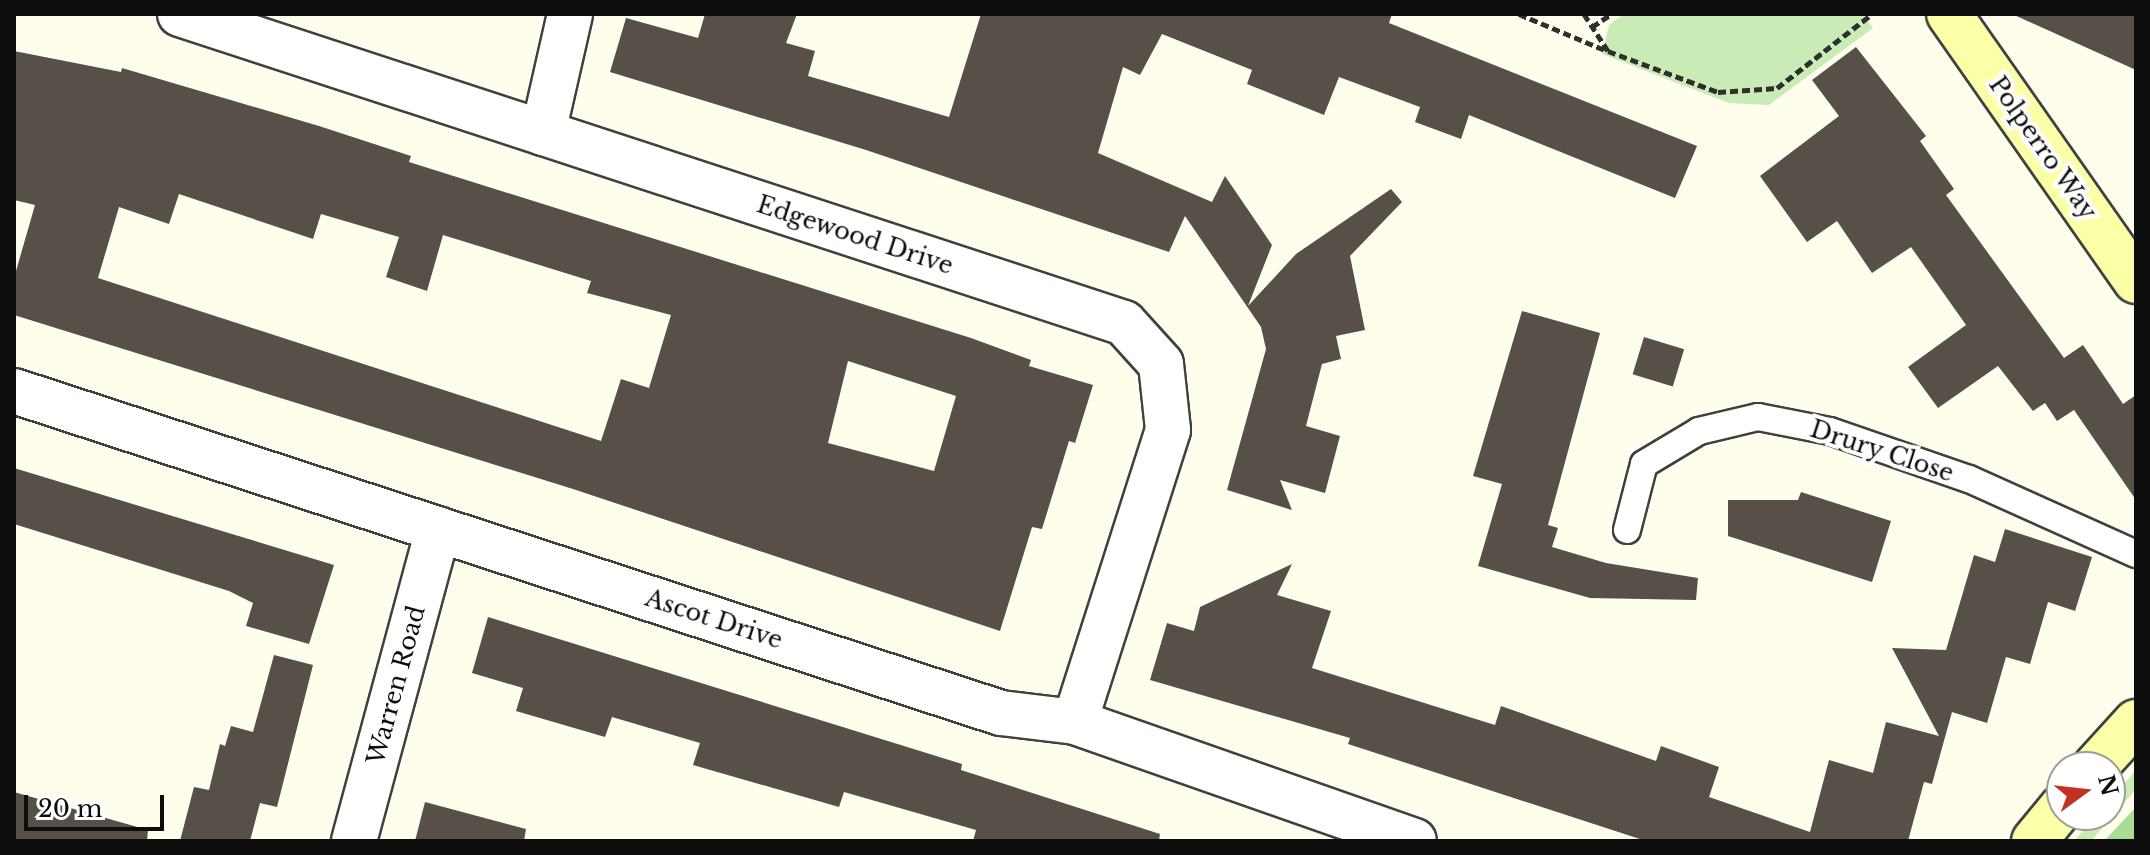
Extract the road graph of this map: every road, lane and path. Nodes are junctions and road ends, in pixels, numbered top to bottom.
1 (180, 14) edge
2 (570, 14) edge
3 (1519, 14) edge
4 (1584, 14) edge
5 (1611, 14) edge
6 (1872, 14) edge
7 (1949, 14) edge
8 (1592, 27) junction
9 (1608, 51) junction
10 (543, 133) junction
11 (2136, 281) edge
12 (14, 391) edge
13 (438, 529) junction
14 (1627, 530) dead end
15 (2136, 554) edge
16 (1075, 722) junction
17 (2136, 722) edge
18 (2110, 751) edge
19 (354, 841) edge
20 (1414, 841) edge

1 - 10 street, Edgewood Drive
2 - 10 street
3 - 9 path
4 - 8 path
5 - 8 path
6 - 9 path
7 - 11 street, Polperro Way
8 - 9 path
10 - 16 street, Edgewood Drive
12 - 13 street, Ascot Drive
13 - 16 street, Ascot Drive
13 - 19 street, Warren Road
14 - 15 lane, Drury Close
16 - 20 street, Ascot Drive
17 - 18 street

